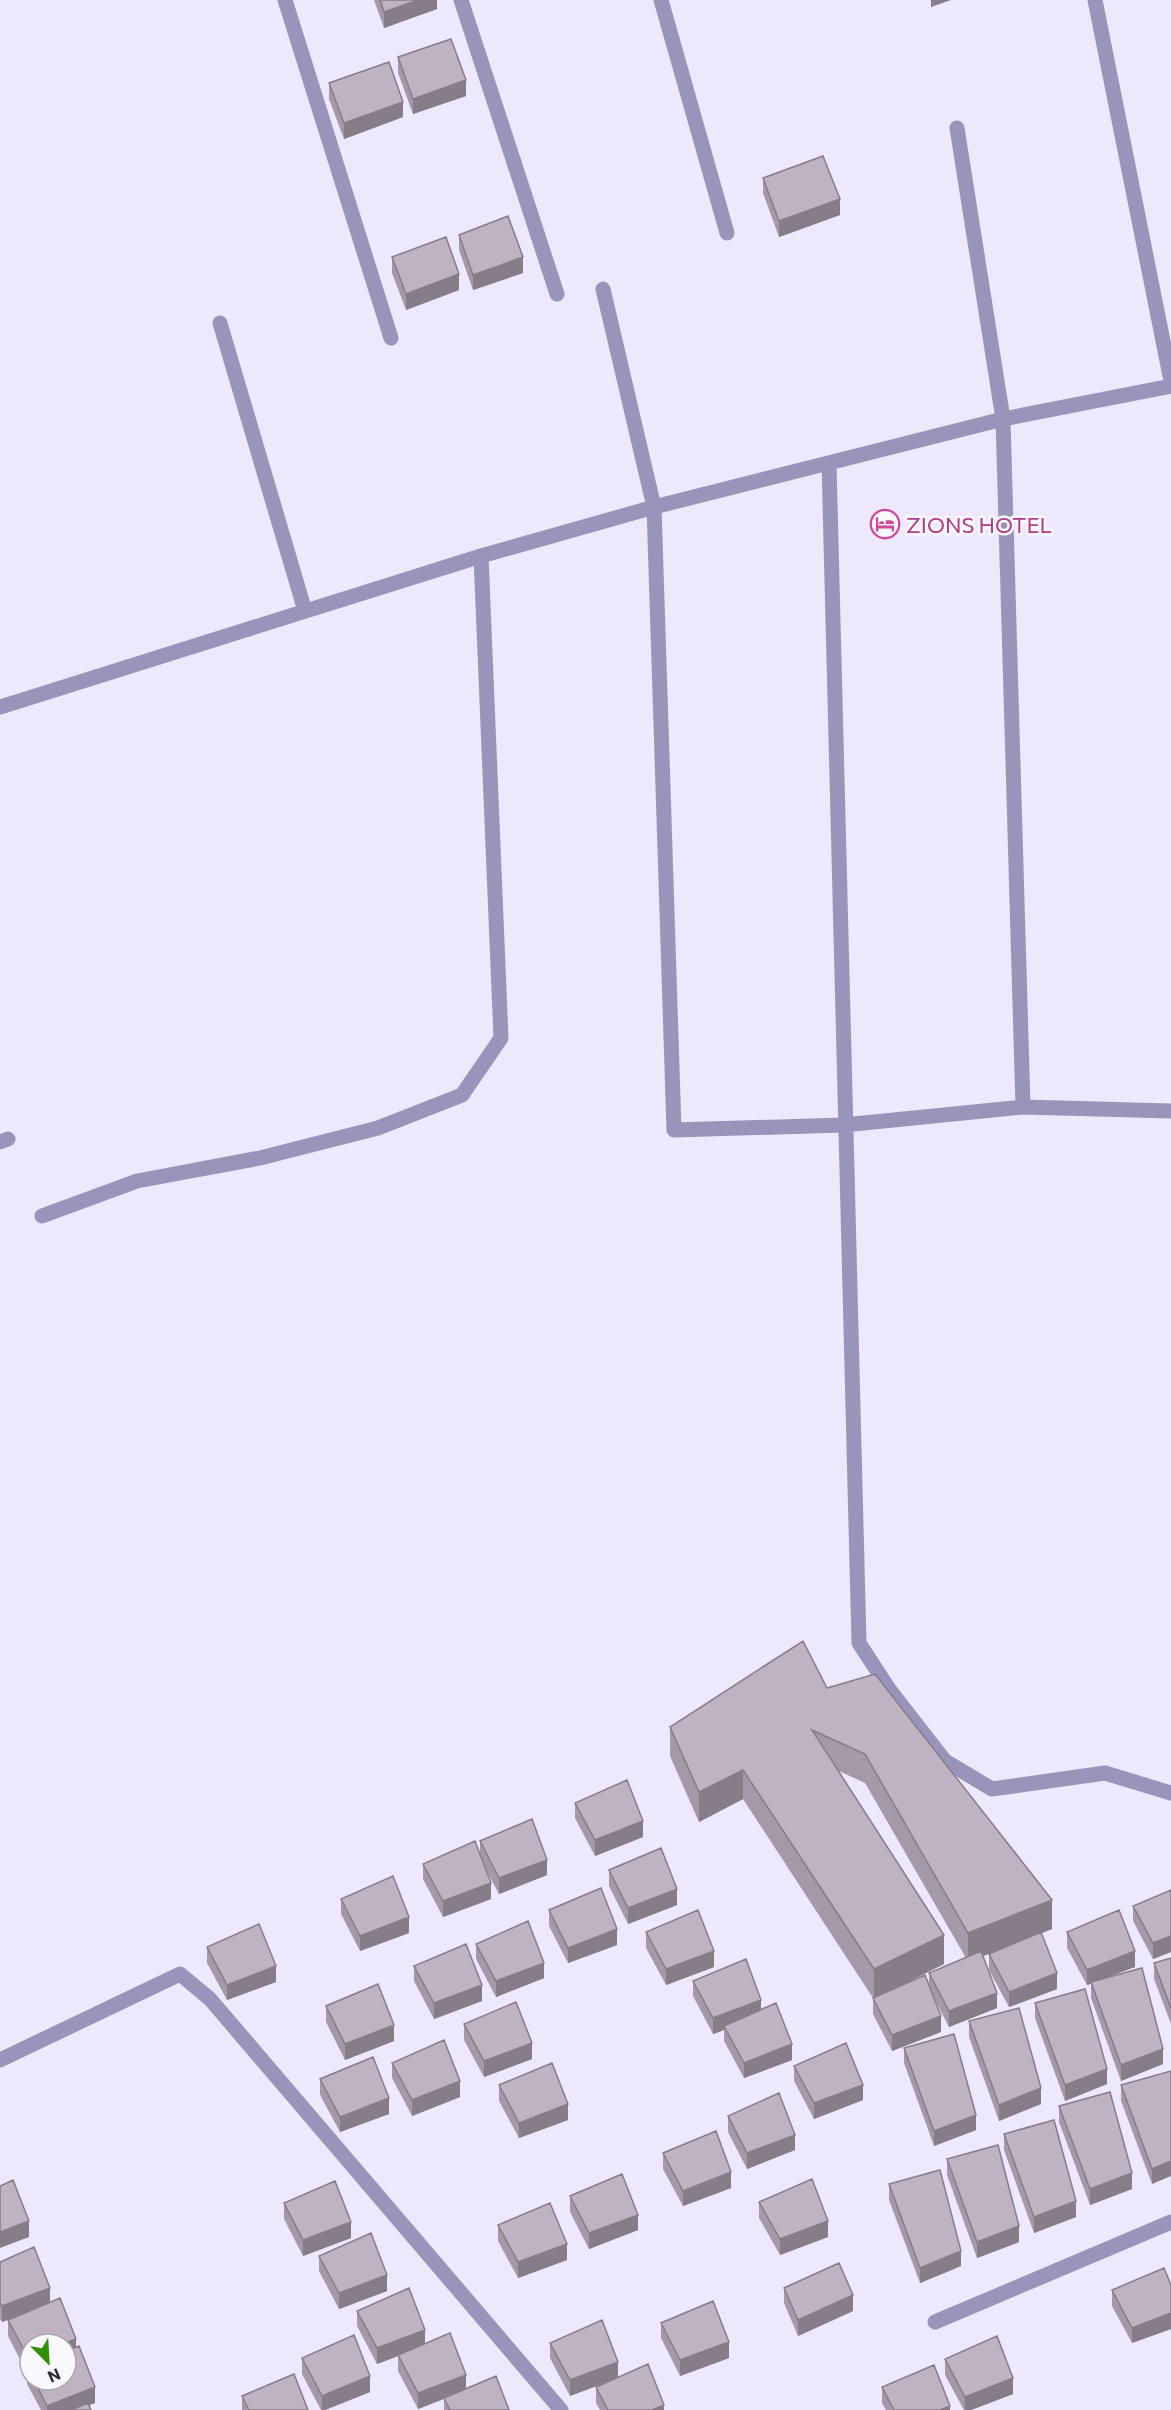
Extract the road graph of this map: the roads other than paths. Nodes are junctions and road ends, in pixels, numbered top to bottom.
1 (285, 0) edge
2 (461, 0) edge
3 (661, 0) edge
4 (1095, 0) edge
5 (957, 128) dead end
6 (727, 233) dead end
7 (603, 289) dead end
8 (557, 294) dead end
9 (220, 323) dead end
10 (391, 338) dead end
11 (1171, 381) edge
12 (1171, 386) edge
13 (1003, 419) junction
14 (829, 463) junction
15 (654, 507) junction
16 (481, 556) junction
17 (305, 611) junction
18 (0, 706) edge
19 (1023, 1107) junction
20 (1171, 1111) edge
21 (844, 1125) junction
22 (42, 1216) dead end
23 (1171, 1793) edge
24 (0, 2060) edge
25 (1171, 2222) edge
26 (934, 2322) dead end
27 (561, 2410) edge

1 - 10 street
2 - 8 street
3 - 6 street
4 - 11 street
5 - 13 street
7 - 15 street
9 - 17 street
12 - 13 street
13 - 14 street
13 - 19 street
14 - 15 street
14 - 21 street
15 - 16 street
15 - 21 street
16 - 17 street
16 - 22 street
17 - 18 street
19 - 20 street
19 - 21 street
21 - 23 street
24 - 27 street
25 - 26 street

